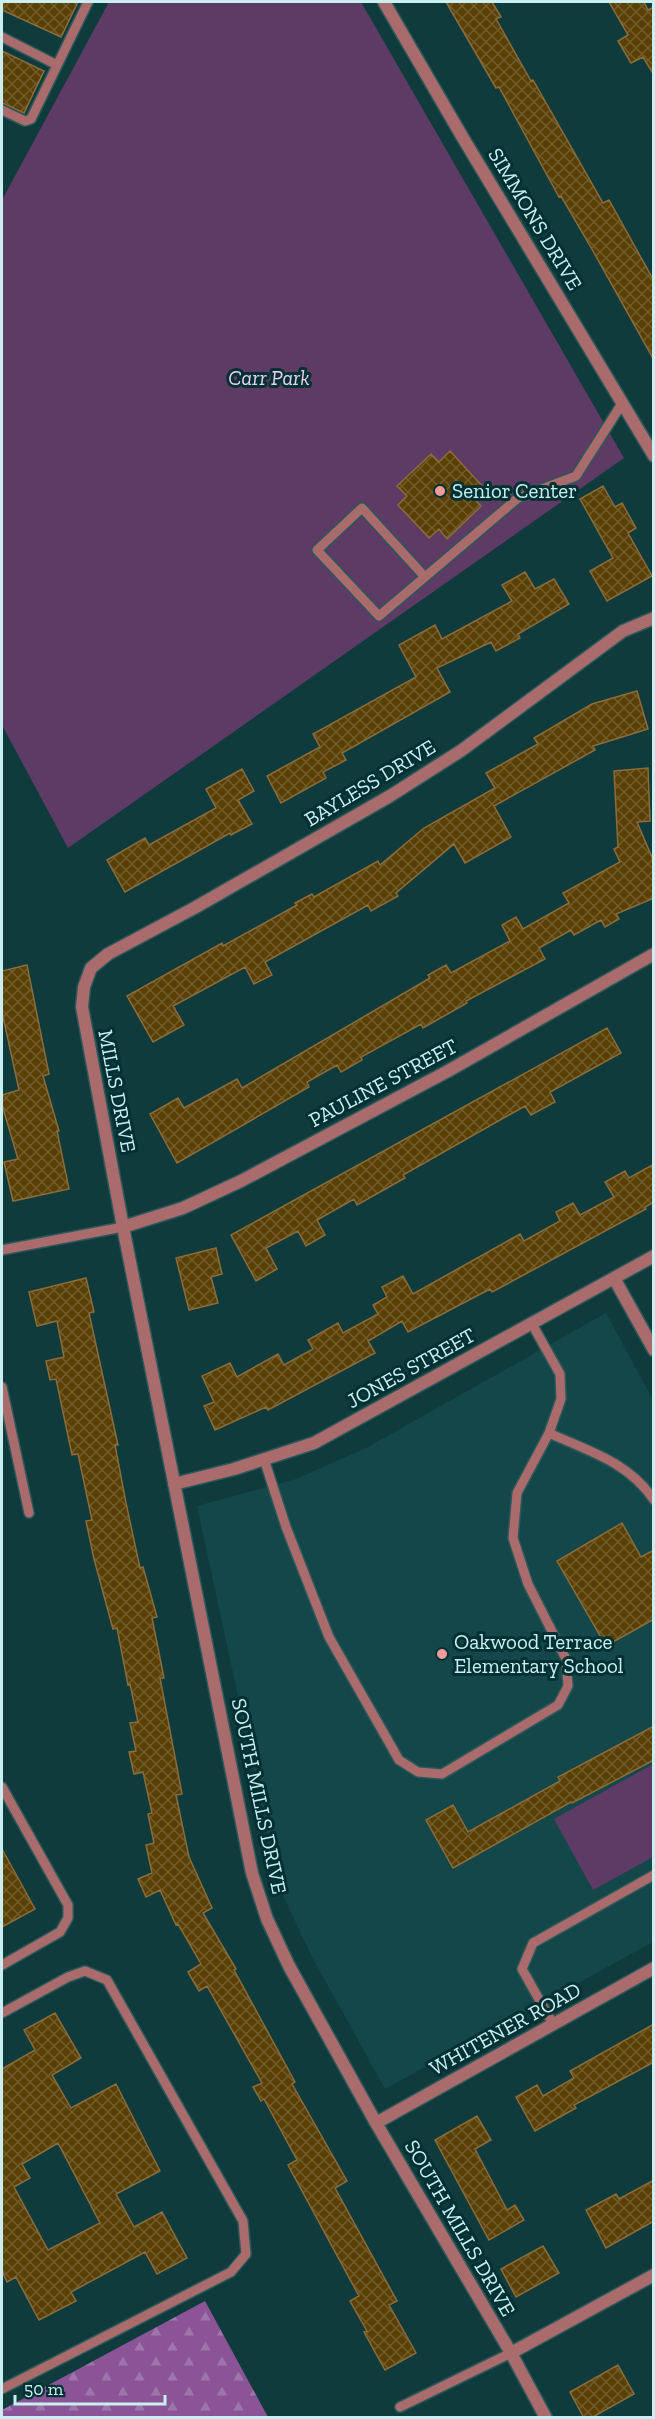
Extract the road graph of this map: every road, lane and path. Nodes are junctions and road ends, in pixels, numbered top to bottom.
1 (88, 2) edge
2 (384, 2) edge
3 (2, 37) edge
4 (57, 65) junction
5 (2, 110) edge
6 (623, 402) junction
7 (654, 456) edge
8 (425, 577) junction
9 (654, 618) edge
10 (654, 954) edge
11 (96, 964) joint
12 (123, 1227) junction
13 (2, 1250) edge
14 (654, 1256) edge
15 (614, 1278) junction
16 (532, 1324) junction
17 (654, 1350) edge
18 (2, 1387) edge
19 (549, 1433) junction
20 (264, 1459) junction
21 (174, 1484) junction
22 (654, 1500) edge
23 (29, 1513) dead end
24 (2, 1787) edge
25 (654, 1875) edge
26 (2, 1965) edge
27 (654, 1968) edge
28 (2, 2013) edge
29 (553, 2024) junction
30 (376, 2123) junction
31 (654, 2275) edge
32 (511, 2353) junction
33 (2, 2389) edge
34 (400, 2407) dead end
35 (546, 2418) edge

1 - 4 lane
2 - 6 street, SIMMONS DRIVE
3 - 4 lane
4 - 5 lane
6 - 7 street, SIMMONS DRIVE
6 - 8 lane
8 - 8 lane
9 - 11 street, BAYLESS DRIVE
10 - 12 street, PAULINE STREET
11 - 12 street, MILLS DRIVE
12 - 13 lane
12 - 21 street, SOUTH MILLS DRIVE
14 - 15 street, JONES STREET
15 - 16 street, JONES STREET
15 - 17 street
16 - 19 lane
16 - 20 street, JONES STREET
18 - 23 lane
19 - 20 lane
19 - 22 lane
20 - 21 street, JONES STREET
21 - 30 street, SOUTH MILLS DRIVE
24 - 26 lane
25 - 29 lane
27 - 29 street, WHITENER ROAD
28 - 33 lane
29 - 30 street, WHITENER ROAD
30 - 32 street, SOUTH MILLS DRIVE
31 - 32 street
32 - 34 lane
32 - 35 street, SOUTH MILLS DRIVE

